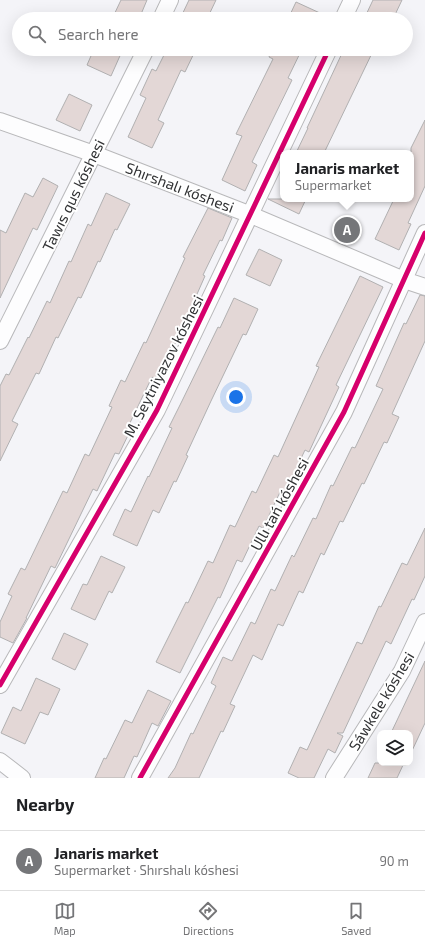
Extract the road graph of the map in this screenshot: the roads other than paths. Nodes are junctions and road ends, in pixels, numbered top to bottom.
1 (170, 0) edge
2 (352, 0) edge
3 (164, 12) edge
4 (346, 12) edge
5 (143, 56) edge
6 (326, 56) edge
7 (0, 121) edge
8 (281, 150) edge
9 (280, 152) edge
10 (94, 154) junction
11 (250, 215) junction
12 (425, 233) edge
13 (404, 280) junction
14 (425, 287) edge
15 (0, 341) edge
16 (425, 622) edge
17 (0, 685) edge
18 (0, 761) edge
19 (22, 778) edge
20 (140, 778) edge
21 (334, 778) edge

1 - 3 street
2 - 4 street
5 - 10 street, Tawıs qus kóshesi
6 - 8 street, M. Seytniyazov kóshesi
7 - 10 street, Shırshalı kóshesi
9 - 11 street, M. Seytniyazov kóshesi
10 - 11 street, Shırshalı kóshesi
10 - 15 street, Tawıs qus kóshesi
11 - 13 street, Shırshalı kóshesi
11 - 17 street, M. Seytniyazov kóshesi
12 - 13 street, Ullı tań kóshesi
13 - 14 street, Shırshalı kóshesi
13 - 20 street, Ullı tań kóshesi
16 - 21 street, Sáwkele kóshesi
18 - 19 street

